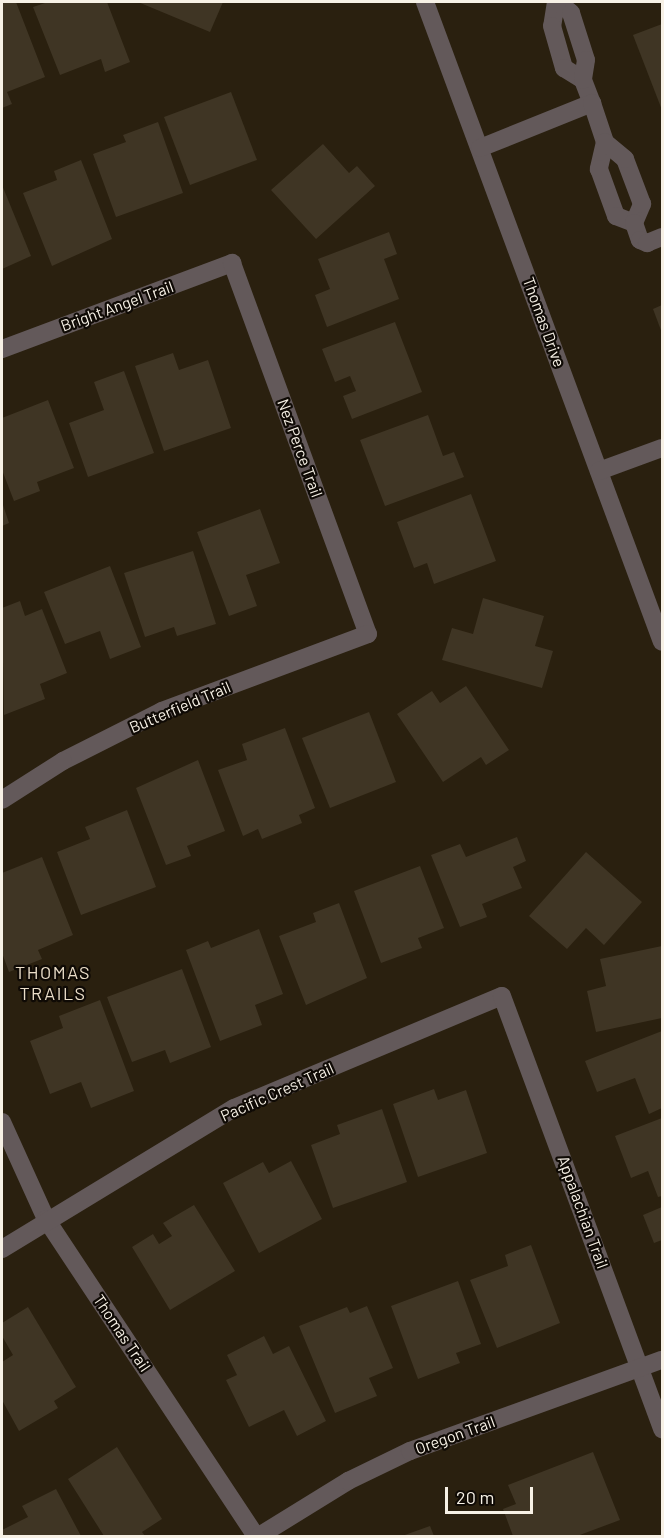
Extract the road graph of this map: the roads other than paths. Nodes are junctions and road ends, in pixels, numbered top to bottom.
1 (425, 2) edge
2 (557, 2) edge
3 (592, 103) junction
4 (605, 142) junction
5 (480, 148) junction
6 (634, 223) junction
7 (663, 237) edge
8 (232, 262) joint
9 (2, 349) edge
10 (663, 448) edge
11 (599, 471) junction
12 (368, 634) joint
13 (663, 642) edge
14 (2, 800) edge
15 (502, 996) joint
16 (2, 1122) edge
17 (46, 1220) junction
18 (2, 1250) edge
19 (663, 1360) edge
20 (640, 1368) junction
21 (663, 1429) edge
22 (257, 1536) edge

1 - 5 street, Thomas Drive
2 - 3 street
3 - 4 street
3 - 5 street
4 - 6 street
4 - 6 street
5 - 11 street, Thomas Drive
6 - 7 street
8 - 9 street, Bright Angel Trail
8 - 12 street, Nez Perce Trail
10 - 11 street
11 - 13 street, Thomas Drive
12 - 14 street, Butterfield Trail
15 - 17 street, Pacific Crest Trail
15 - 20 street, Appalachian Trail
16 - 17 street, Thomas Trail
17 - 18 street, Pacific Crest Trail
17 - 22 street, Thomas Trail
19 - 20 street, Oregon Trail
20 - 21 street, Appalachian Trail
20 - 22 street, Oregon Trail

